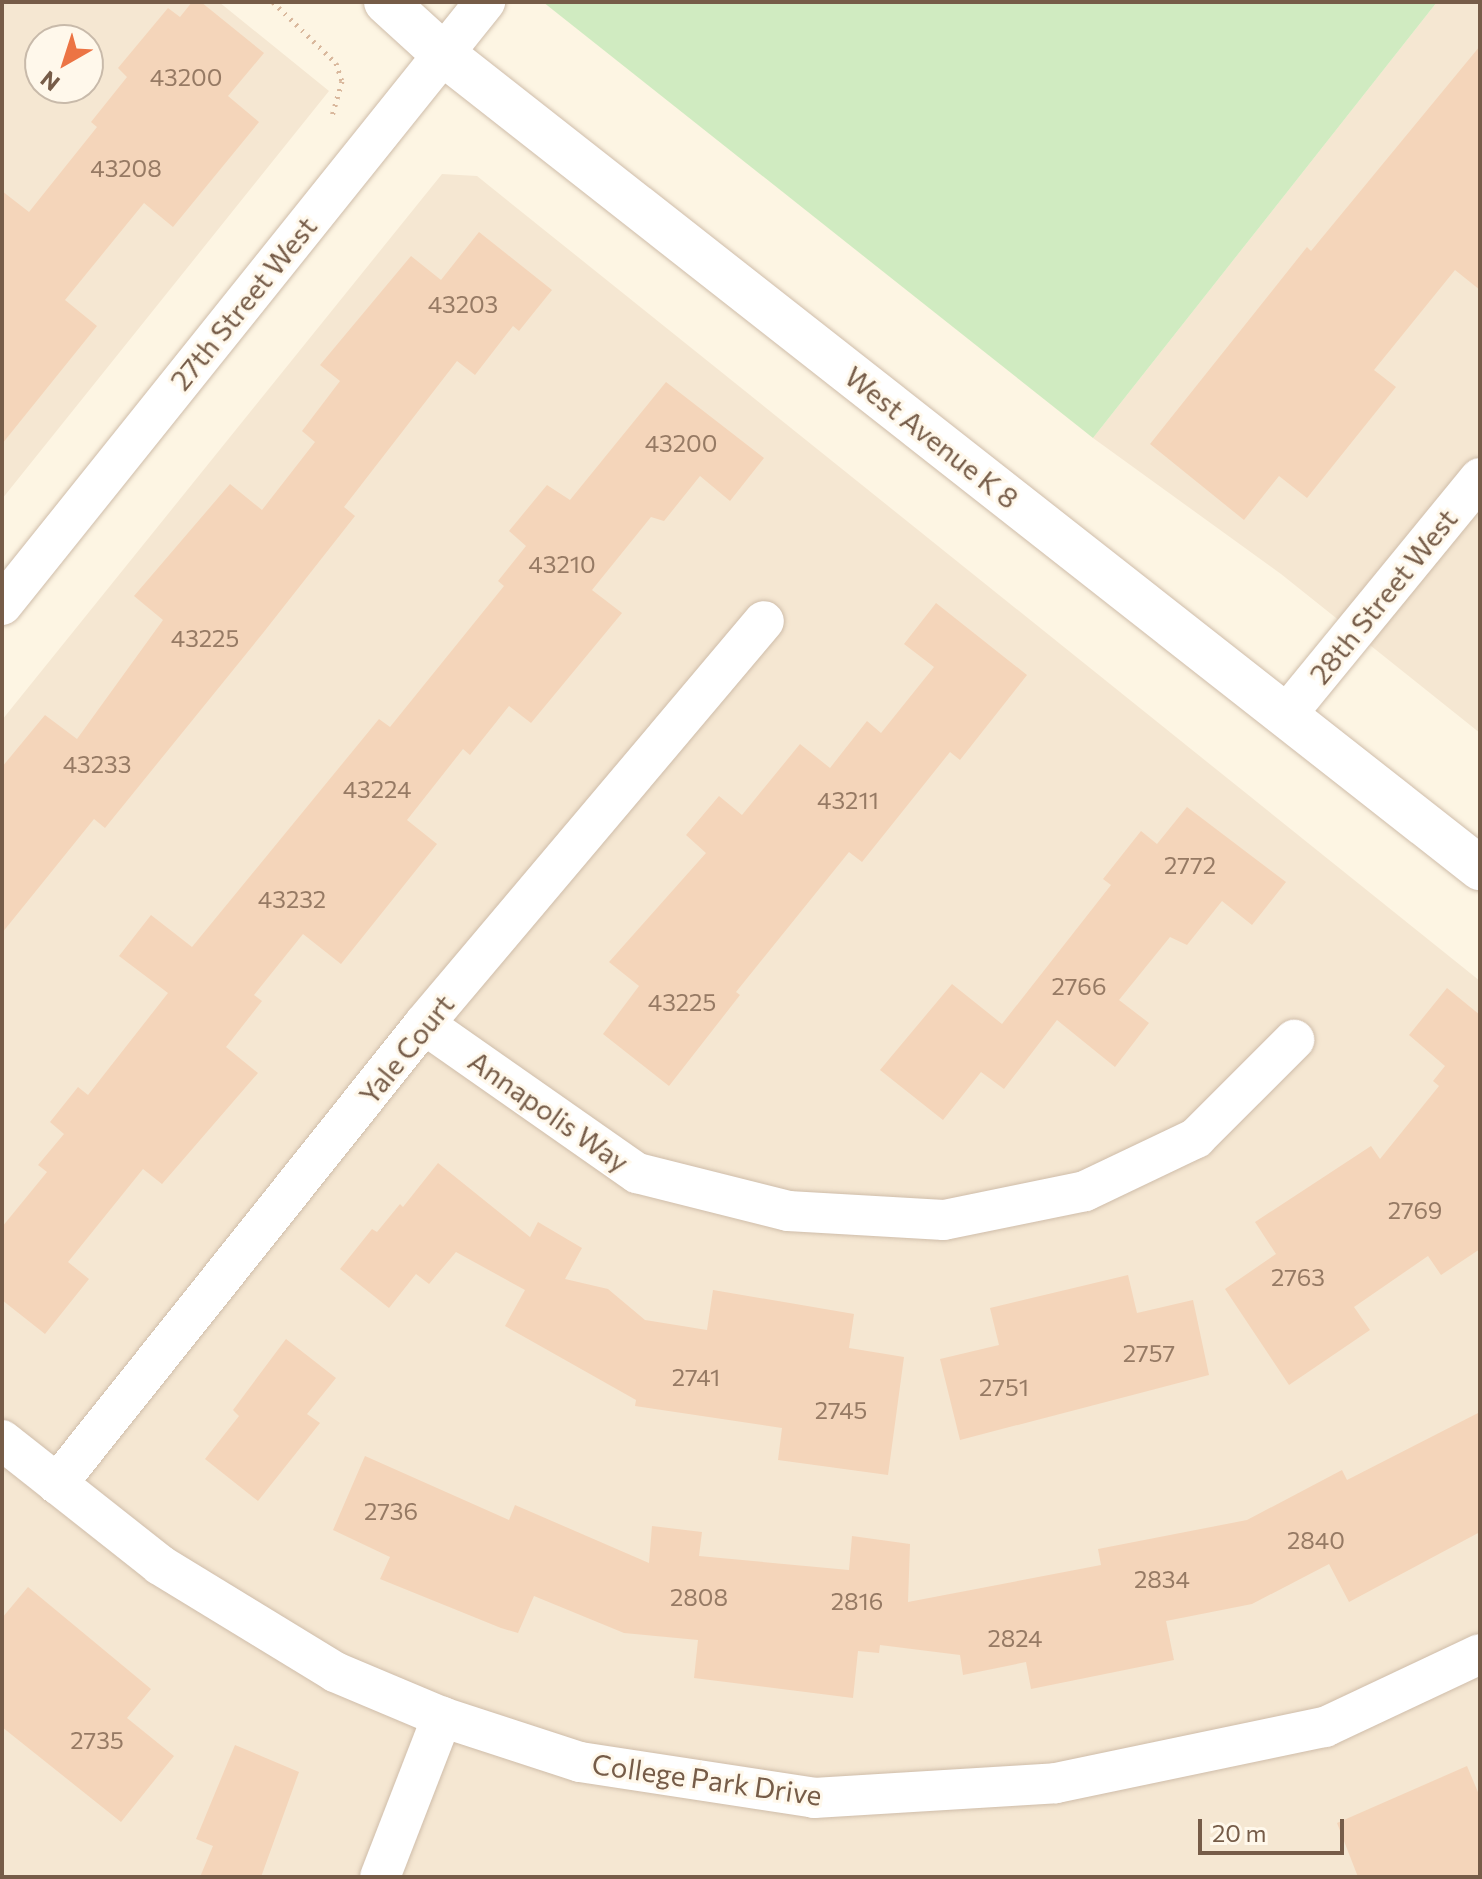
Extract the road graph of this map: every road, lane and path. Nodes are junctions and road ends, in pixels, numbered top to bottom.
1 (273, 2) edge
2 (386, 2) edge
3 (485, 2) edge
4 (442, 53) junction
5 (321, 130) dead end
6 (1480, 478) edge
7 (2, 605) edge
8 (764, 621) dead end
9 (1286, 715) junction
10 (1480, 868) edge
11 (424, 1024) junction
12 (1294, 1040) dead end
13 (2, 1440) edge
14 (57, 1484) junction
15 (1480, 1654) edge
16 (442, 1717) junction
17 (380, 1877) edge

1 - 5 path
2 - 4 street, West Avenue K 8
3 - 4 street, 27th Street West
4 - 7 street, 27th Street West
4 - 9 street, West Avenue K 8
6 - 9 street, 28th Street West
8 - 11 street, Yale Court
9 - 10 street, West Avenue K 8
11 - 12 street, Annapolis Way
11 - 14 street, Yale Court
13 - 14 street, College Park Drive
14 - 16 street, College Park Drive
15 - 16 street, College Park Drive
16 - 17 street

